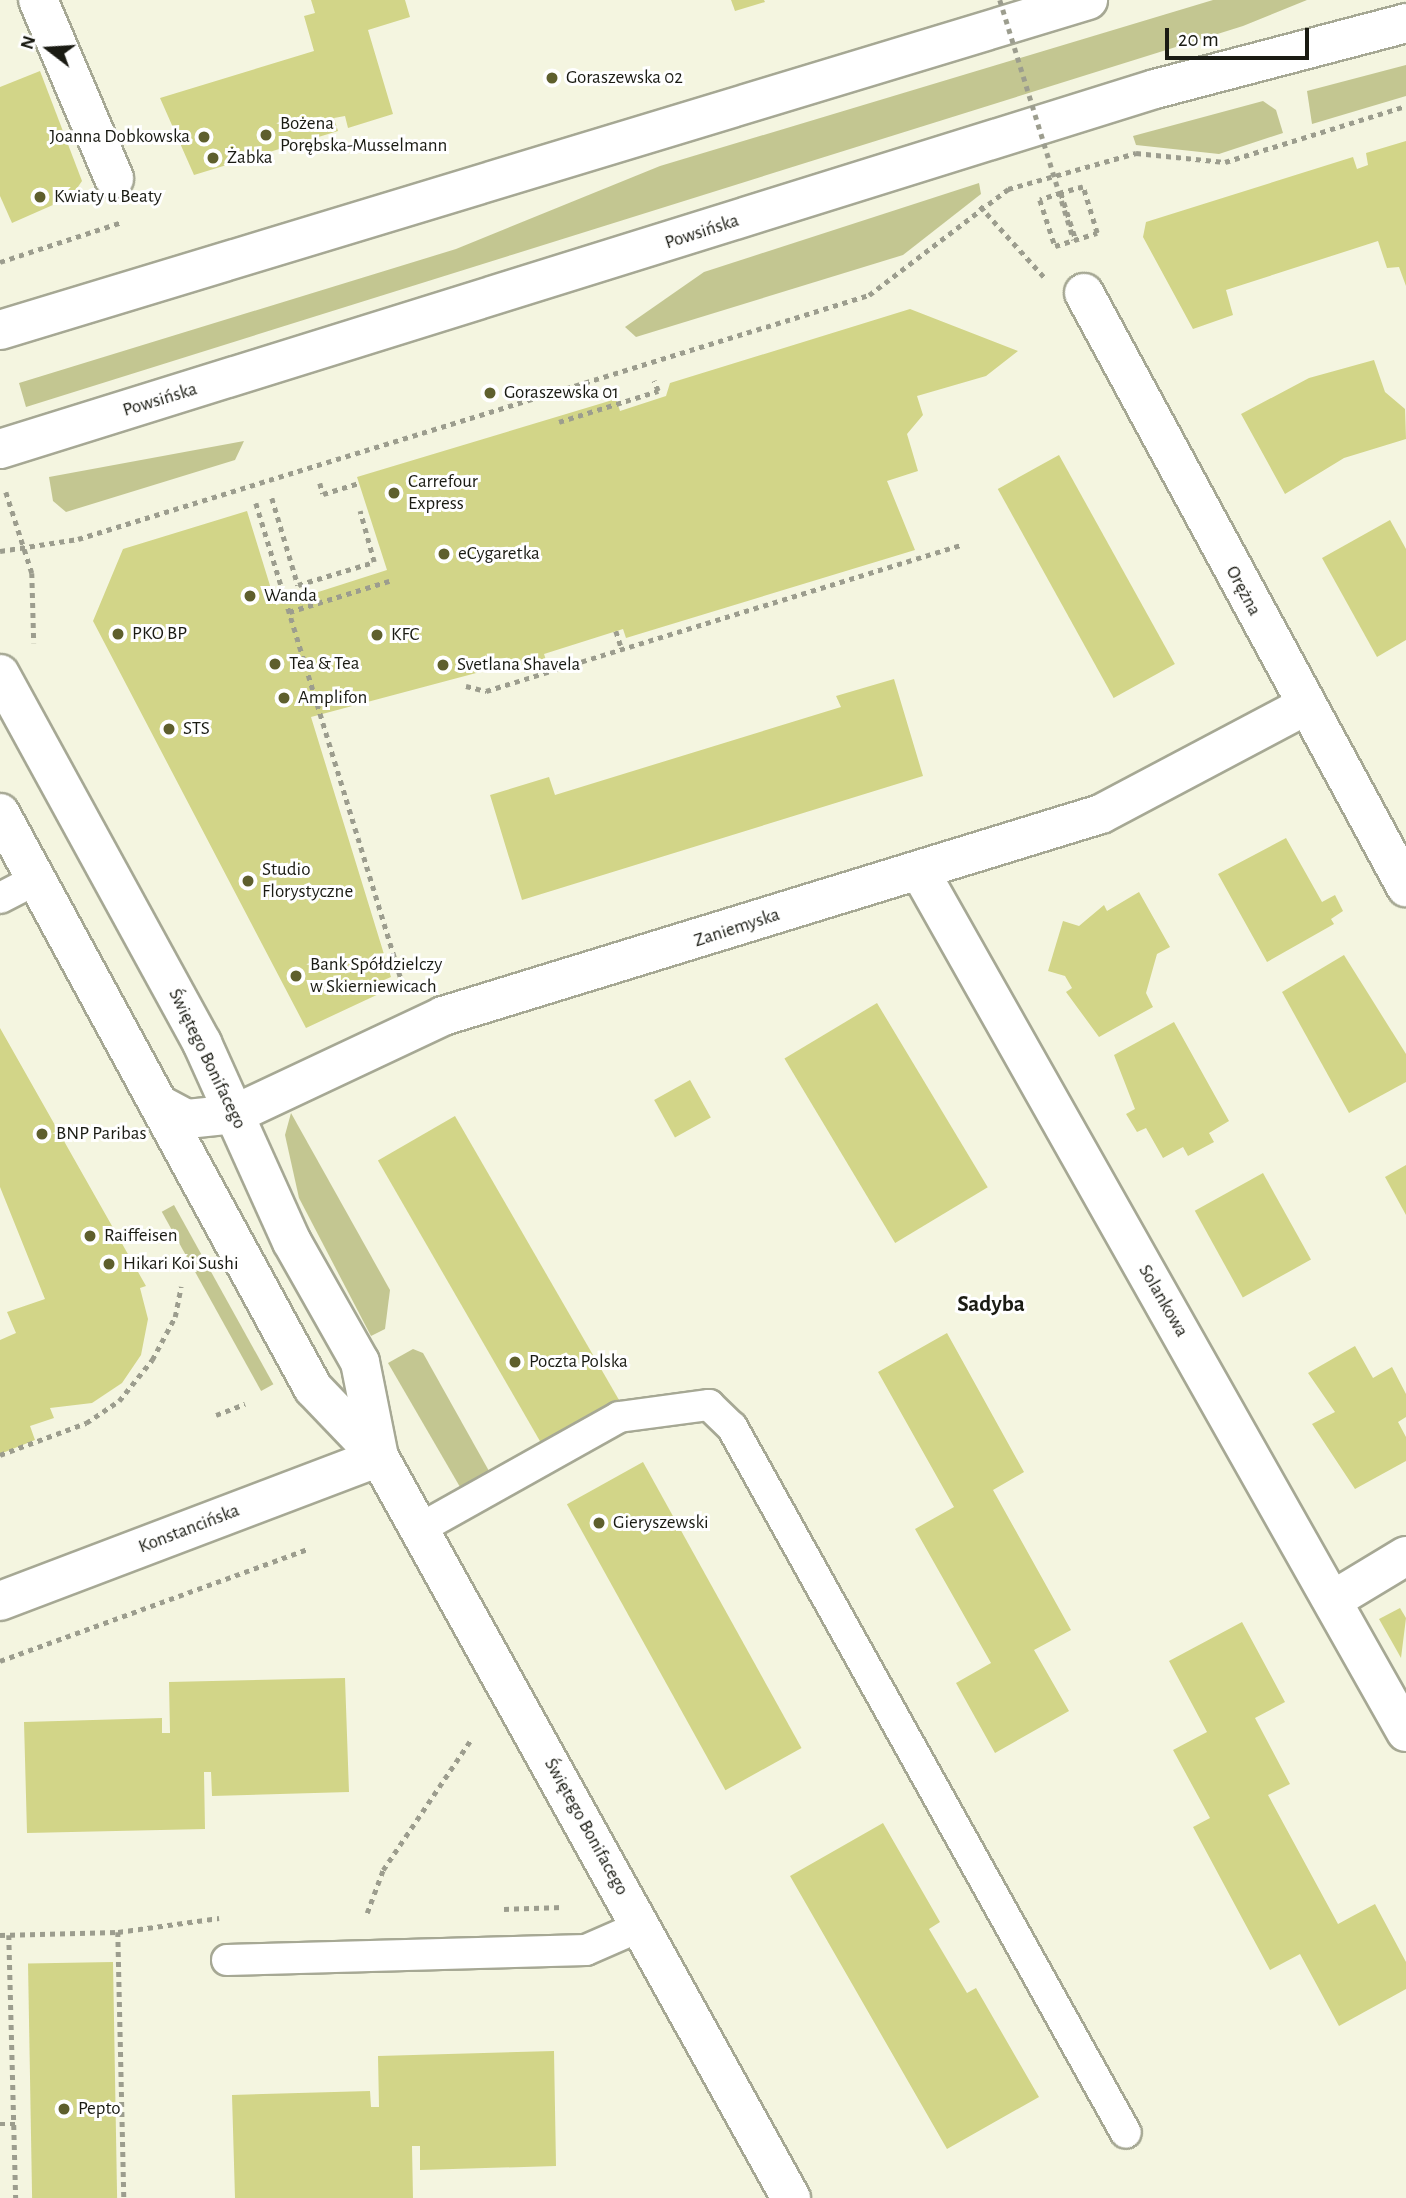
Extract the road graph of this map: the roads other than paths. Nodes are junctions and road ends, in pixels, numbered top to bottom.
1 (38, 0) edge
2 (1088, 0) edge
3 (1406, 23) edge
4 (114, 178) road end
5 (1084, 293) road end
6 (0, 330) edge
7 (0, 449) edge
8 (0, 674) edge
9 (1304, 706) junction
10 (0, 813) edge
11 (919, 870) junction
12 (37, 879) junction
13 (1406, 887) edge
14 (0, 898) edge
15 (164, 1107) junction
16 (235, 1114) junction
17 (379, 1457) junction
18 (419, 1529) junction
19 (1406, 1556) edge
20 (0, 1601) edge
21 (1333, 1601) junction
22 (1406, 1732) edge
23 (641, 1926) junction
24 (227, 1960) dead end
25 (1126, 2133) dead end
26 (791, 2198) edge

1 - 4 street
2 - 6 street
3 - 7 street, Powsińska
5 - 9 street, Orężna
8 - 16 street, Świętego Bonifacego
9 - 11 street, Zaniemyska
9 - 13 street, Orężna
10 - 12 street, Świętego Bonifacego
11 - 16 street, Zaniemyska
11 - 21 street, Solankowa
12 - 14 lane
12 - 15 street, Świętego Bonifacego
15 - 16 street, Zaniemyska
15 - 17 street, Świętego Bonifacego
16 - 17 street, Świętego Bonifacego
17 - 18 street, Świętego Bonifacego
17 - 20 street, Konstancińska
18 - 23 street, Świętego Bonifacego
18 - 25 lane
19 - 21 street
21 - 22 street, Solankowa
23 - 24 lane
23 - 26 street, Świętego Bonifacego

